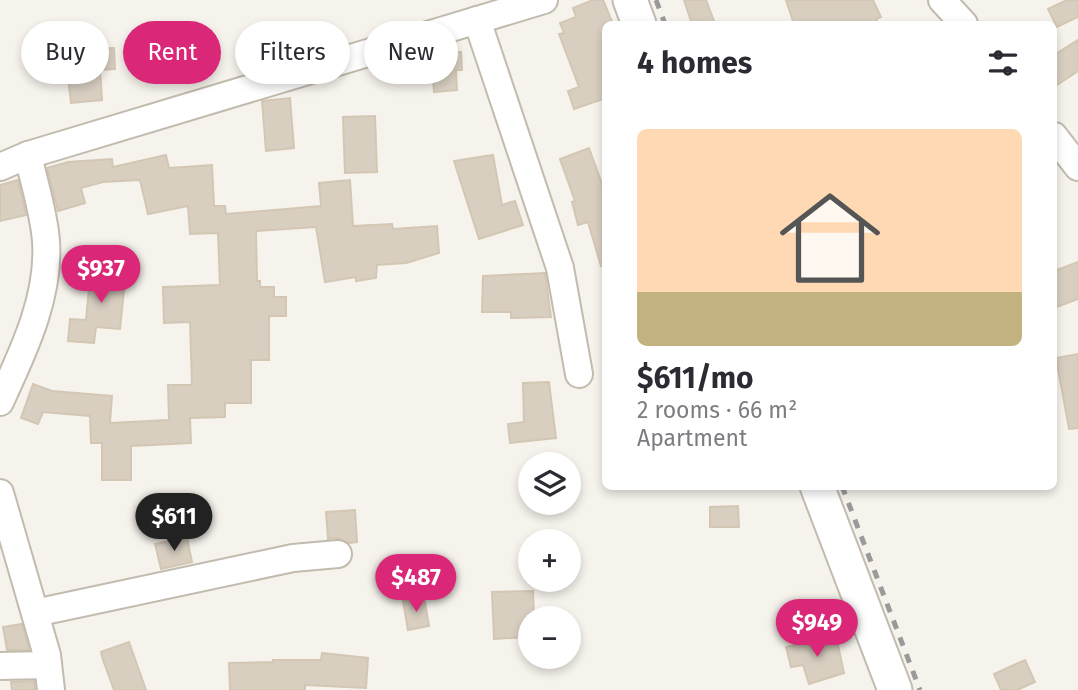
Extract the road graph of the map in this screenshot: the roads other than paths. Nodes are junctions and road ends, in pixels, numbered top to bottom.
1 (544, 0) edge
2 (630, 0) edge
3 (942, 0) edge
4 (477, 20) junction
5 (638, 21) edge
6 (961, 21) edge
7 (1057, 140) edge
8 (28, 155) junction
9 (0, 167) edge
10 (1078, 167) edge
11 (579, 374) dead end
12 (0, 402) edge
13 (819, 490) edge
14 (0, 493) edge
15 (338, 554) dead end
16 (34, 613) junction
17 (0, 666) edge
18 (49, 677) edge
19 (895, 690) edge

1 - 4 street
2 - 5 street
3 - 6 street
4 - 8 street
4 - 11 street
7 - 10 street
8 - 9 street
8 - 12 street
13 - 19 street
14 - 16 street
15 - 16 street
16 - 18 street
17 - 18 street

